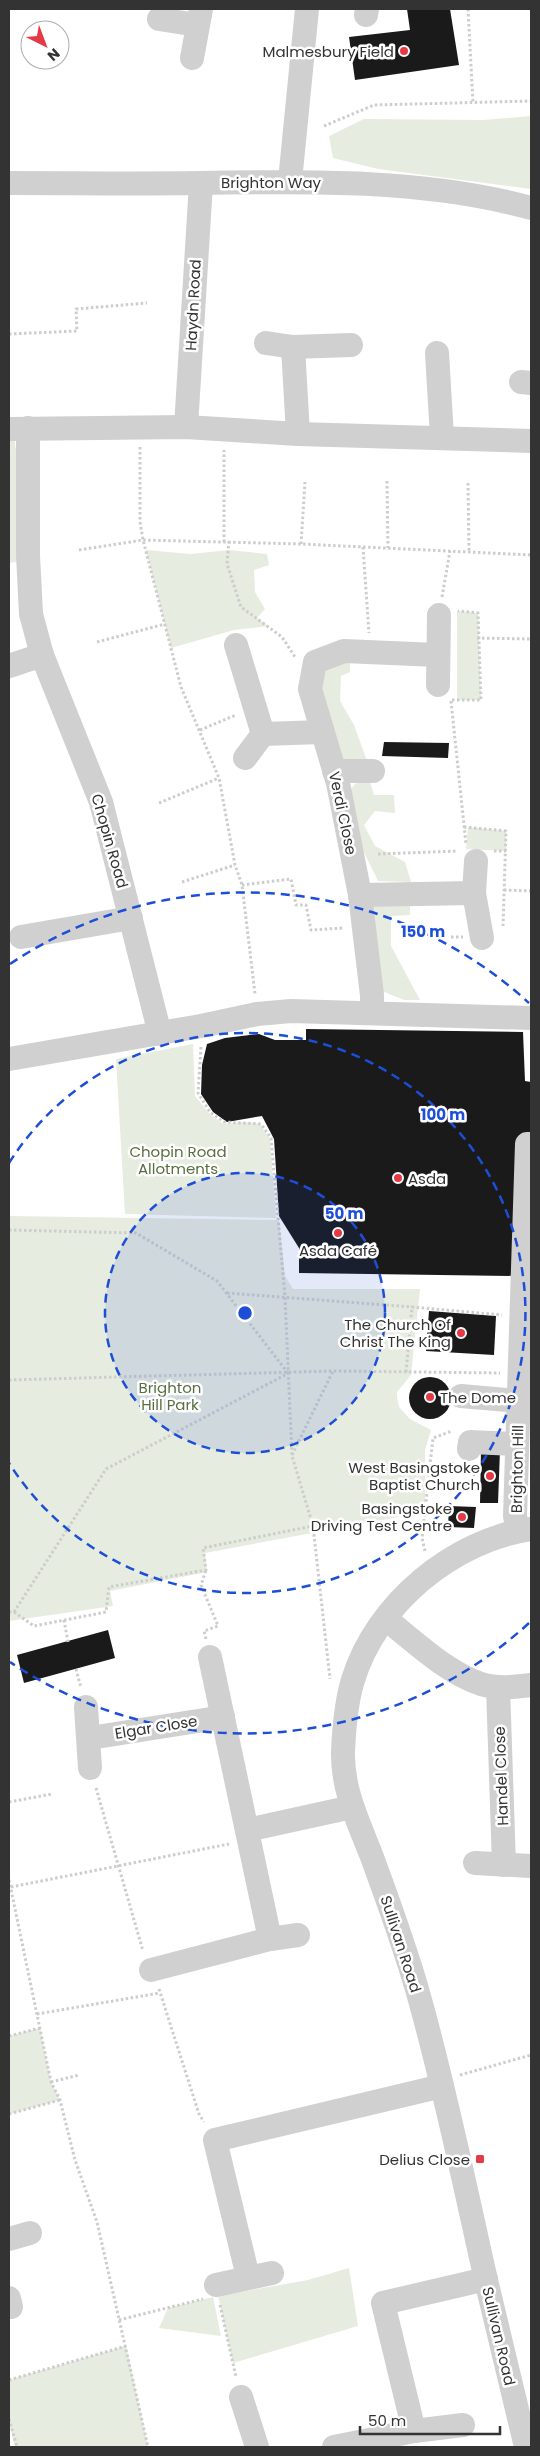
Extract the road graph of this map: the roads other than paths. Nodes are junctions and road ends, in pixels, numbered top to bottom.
1 (307, 9) edge
2 (199, 17) edge
3 (159, 18) dead end
4 (192, 58) dead end
5 (290, 182) junction
6 (9, 183) edge
7 (201, 183) junction
8 (531, 208) edge
9 (266, 343) dead end
10 (351, 345) dead end
11 (293, 347) junction
12 (437, 353) dead end
13 (18, 428) edge
14 (186, 428) junction
15 (298, 434) junction
16 (442, 437) junction
17 (531, 441) edge
18 (439, 612) road end
19 (236, 645) dead end
20 (42, 655) junction
21 (438, 655) junction
22 (9, 666) edge
23 (445, 692) road end
24 (322, 732) junction
25 (263, 734) junction
26 (245, 758) dead end
27 (334, 771) junction
28 (373, 771) dead end
29 (476, 854) road end
30 (474, 893) junction
31 (360, 895) junction
32 (131, 918) junction
33 (21, 936) dead end
34 (482, 938) dead end
35 (372, 1014) junction
36 (531, 1018) edge
37 (160, 1034) junction
38 (9, 1059) edge
39 (531, 1144) edge
40 (528, 1219) edge
41 (525, 1331) edge
42 (462, 1396) dead end
43 (525, 1402) edge
44 (517, 1444) junction
45 (469, 1449) dead end
46 (525, 1530) edge
47 (386, 1619) junction
48 (210, 1657) road end
49 (531, 1684) edge
50 (498, 1687) junction
51 (86, 1707) dead end
52 (223, 1717) junction
53 (90, 1738) junction
54 (90, 1768) road end
55 (352, 1807) junction
56 (248, 1835) junction
57 (475, 1863) dead end
58 (504, 1864) junction
59 (531, 1866) edge
60 (298, 1935) dead end
61 (270, 1939) junction
62 (153, 1974) road end
63 (450, 2081) junction
64 (272, 2273) dead end
65 (248, 2277) junction
66 (486, 2279) junction
67 (217, 2290) road end
68 (241, 2396) road end
69 (463, 2425) dead end
70 (414, 2431) junction
71 (257, 2447) edge
72 (334, 2447) edge
73 (526, 2447) edge

1 - 5 street
2 - 3 street
2 - 4 street
5 - 7 street, Brighton Way
5 - 8 street, Brighton Way
6 - 7 street, Brighton Way
7 - 14 street, Haydn Road
9 - 11 street
10 - 11 street
11 - 15 street
12 - 16 street
13 - 14 street
13 - 20 street, Chopin Road
14 - 15 street
15 - 16 street
16 - 17 street
18 - 21 street
19 - 25 street
20 - 22 street
20 - 32 street, Chopin Road
21 - 23 street
21 - 24 street, Verdi Close
24 - 25 street
24 - 27 street, Verdi Close
25 - 26 street
27 - 28 street
27 - 31 street, Verdi Close
29 - 30 street
30 - 31 street
30 - 34 street
31 - 35 street, Verdi Close
32 - 33 street
32 - 37 street, Chopin Road
35 - 36 street
35 - 37 street
37 - 38 street
39 - 40 street, Brighton Hill
40 - 41 street, Brighton Hill
41 - 43 street, Brighton Hill
42 - 43 street
43 - 44 street, Brighton Hill
44 - 45 street
44 - 46 street, Brighton Hill
46 - 47 street, Sullivan Road
47 - 50 street
47 - 55 street, Sullivan Road
48 - 52 street
49 - 50 street
50 - 58 street, Handel Close
51 - 53 street
52 - 53 street, Elgar Close
52 - 56 street
53 - 54 street
55 - 56 street
55 - 63 street, Sullivan Road
56 - 61 street
57 - 58 street
58 - 59 street
60 - 61 street
61 - 62 street
63 - 65 street
63 - 66 street, Sullivan Road
64 - 65 street
65 - 67 street
66 - 70 street
66 - 73 street, Sullivan Road
68 - 71 street
69 - 70 street
70 - 72 street

